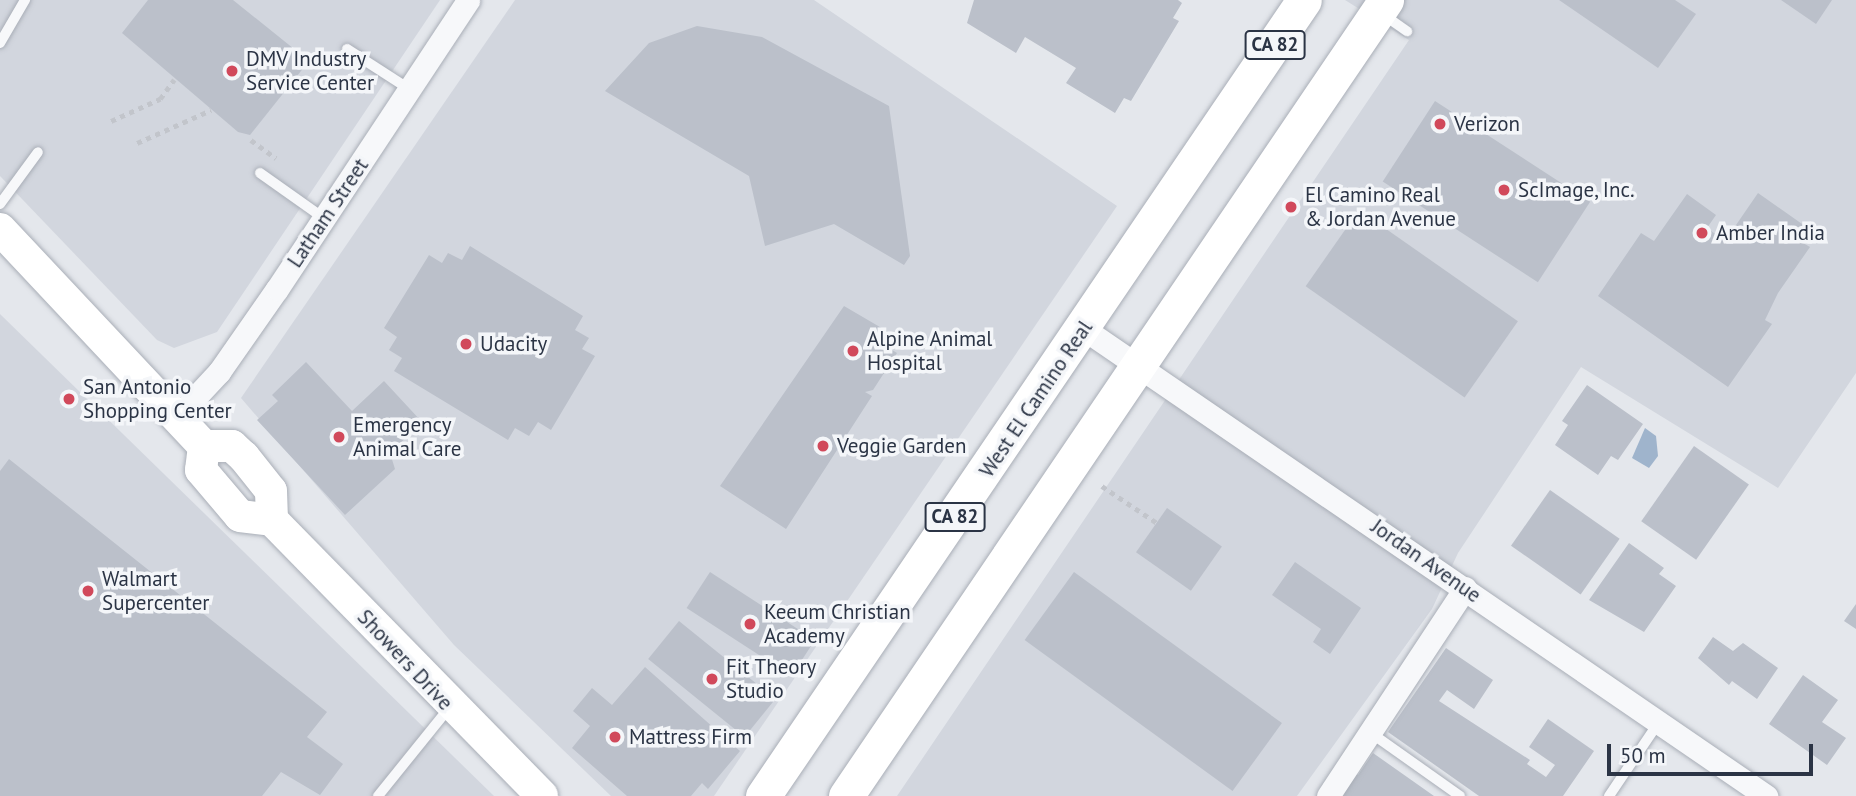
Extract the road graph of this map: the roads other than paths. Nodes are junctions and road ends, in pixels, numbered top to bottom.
1 (25, 0) edge
2 (468, 0) edge
3 (1304, 0) edge
4 (1382, 6) edge
5 (1407, 31) dead end
6 (0, 43) edge
7 (347, 49) dead end
8 (409, 89) junction
9 (38, 152) dead end
10 (260, 173) dead end
11 (0, 204) edge
12 (326, 219) junction
13 (0, 229) edge
14 (1084, 329) junction
15 (1140, 364) junction
16 (177, 417) junction
17 (204, 446) junction
18 (272, 520) junction
19 (1465, 588) junction
20 (449, 708) junction
21 (1659, 722) junction
22 (1371, 733) junction
23 (377, 796) edge
24 (542, 796) edge
25 (764, 796) edge
26 (846, 796) edge
27 (1328, 796) edge
28 (1460, 796) edge
29 (1609, 796) edge
30 (1766, 796) edge

1 - 6 lane
2 - 8 street, Latham Street
3 - 14 main road, West El Camino Real / CA 82
4 - 5 lane
4 - 15 main road
7 - 8 lane
8 - 12 street, Latham Street
9 - 11 lane
10 - 12 lane
12 - 16 street, Latham Street
13 - 16 street
14 - 15 street, Jordan Avenue
14 - 25 main road, West El Camino Real / CA 82
15 - 19 street, Jordan Avenue
15 - 26 main road
16 - 17 street
17 - 18 street
17 - 18 street
18 - 20 street, Showers Drive
19 - 21 street, Jordan Avenue
19 - 22 street
20 - 23 lane
20 - 24 street, Showers Drive
21 - 29 lane
21 - 30 street, Jordan Avenue
22 - 27 street
22 - 28 lane

